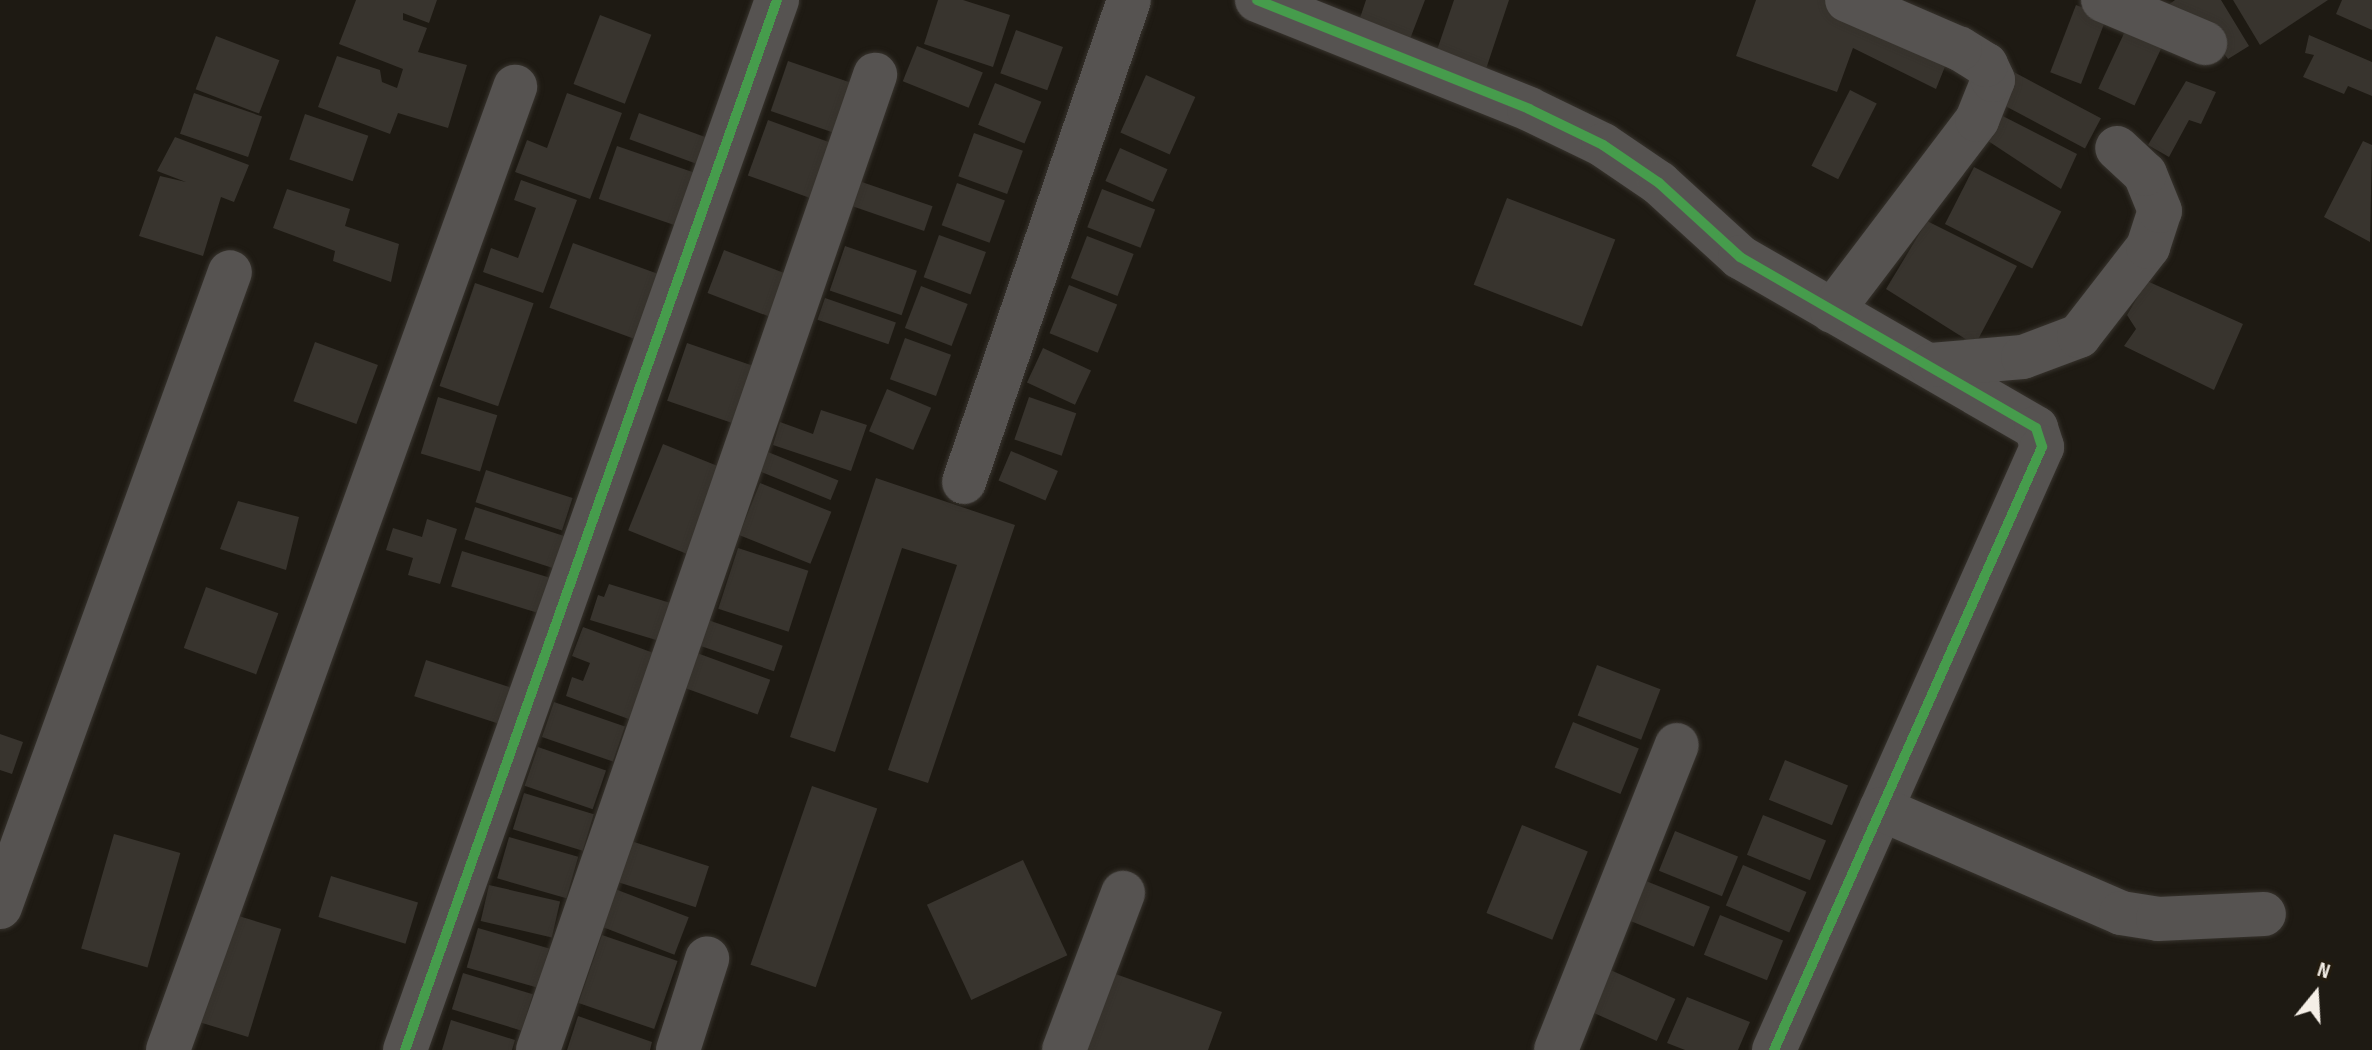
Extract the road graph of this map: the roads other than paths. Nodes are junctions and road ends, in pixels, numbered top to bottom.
1 (777, 0) edge
2 (1129, 0) edge
3 (1257, 0) edge
4 (1847, 0) edge
5 (2103, 0) edge
6 (2205, 43) dead end
7 (875, 75) dead end
8 (515, 87) dead end
9 (2117, 148) dead end
10 (230, 272) dead end
11 (1832, 311) junction
12 (1931, 365) junction
13 (964, 482) dead end
14 (1677, 745) dead end
15 (1881, 809) junction
16 (1123, 893) dead end
17 (0, 907) edge
18 (2264, 914) dead end
19 (707, 959) dead end
20 (168, 1050) edge
21 (405, 1050) edge
22 (538, 1050) edge
23 (678, 1050) edge
24 (1064, 1050) edge
25 (1556, 1050) edge
26 (1774, 1050) edge

1 - 21 street
2 - 13 street
3 - 11 street
4 - 11 street
5 - 6 street
7 - 22 street
8 - 20 street
9 - 12 street
10 - 17 street
11 - 12 street
12 - 15 street
14 - 25 street
15 - 18 street
15 - 26 street
16 - 24 street
19 - 23 street

